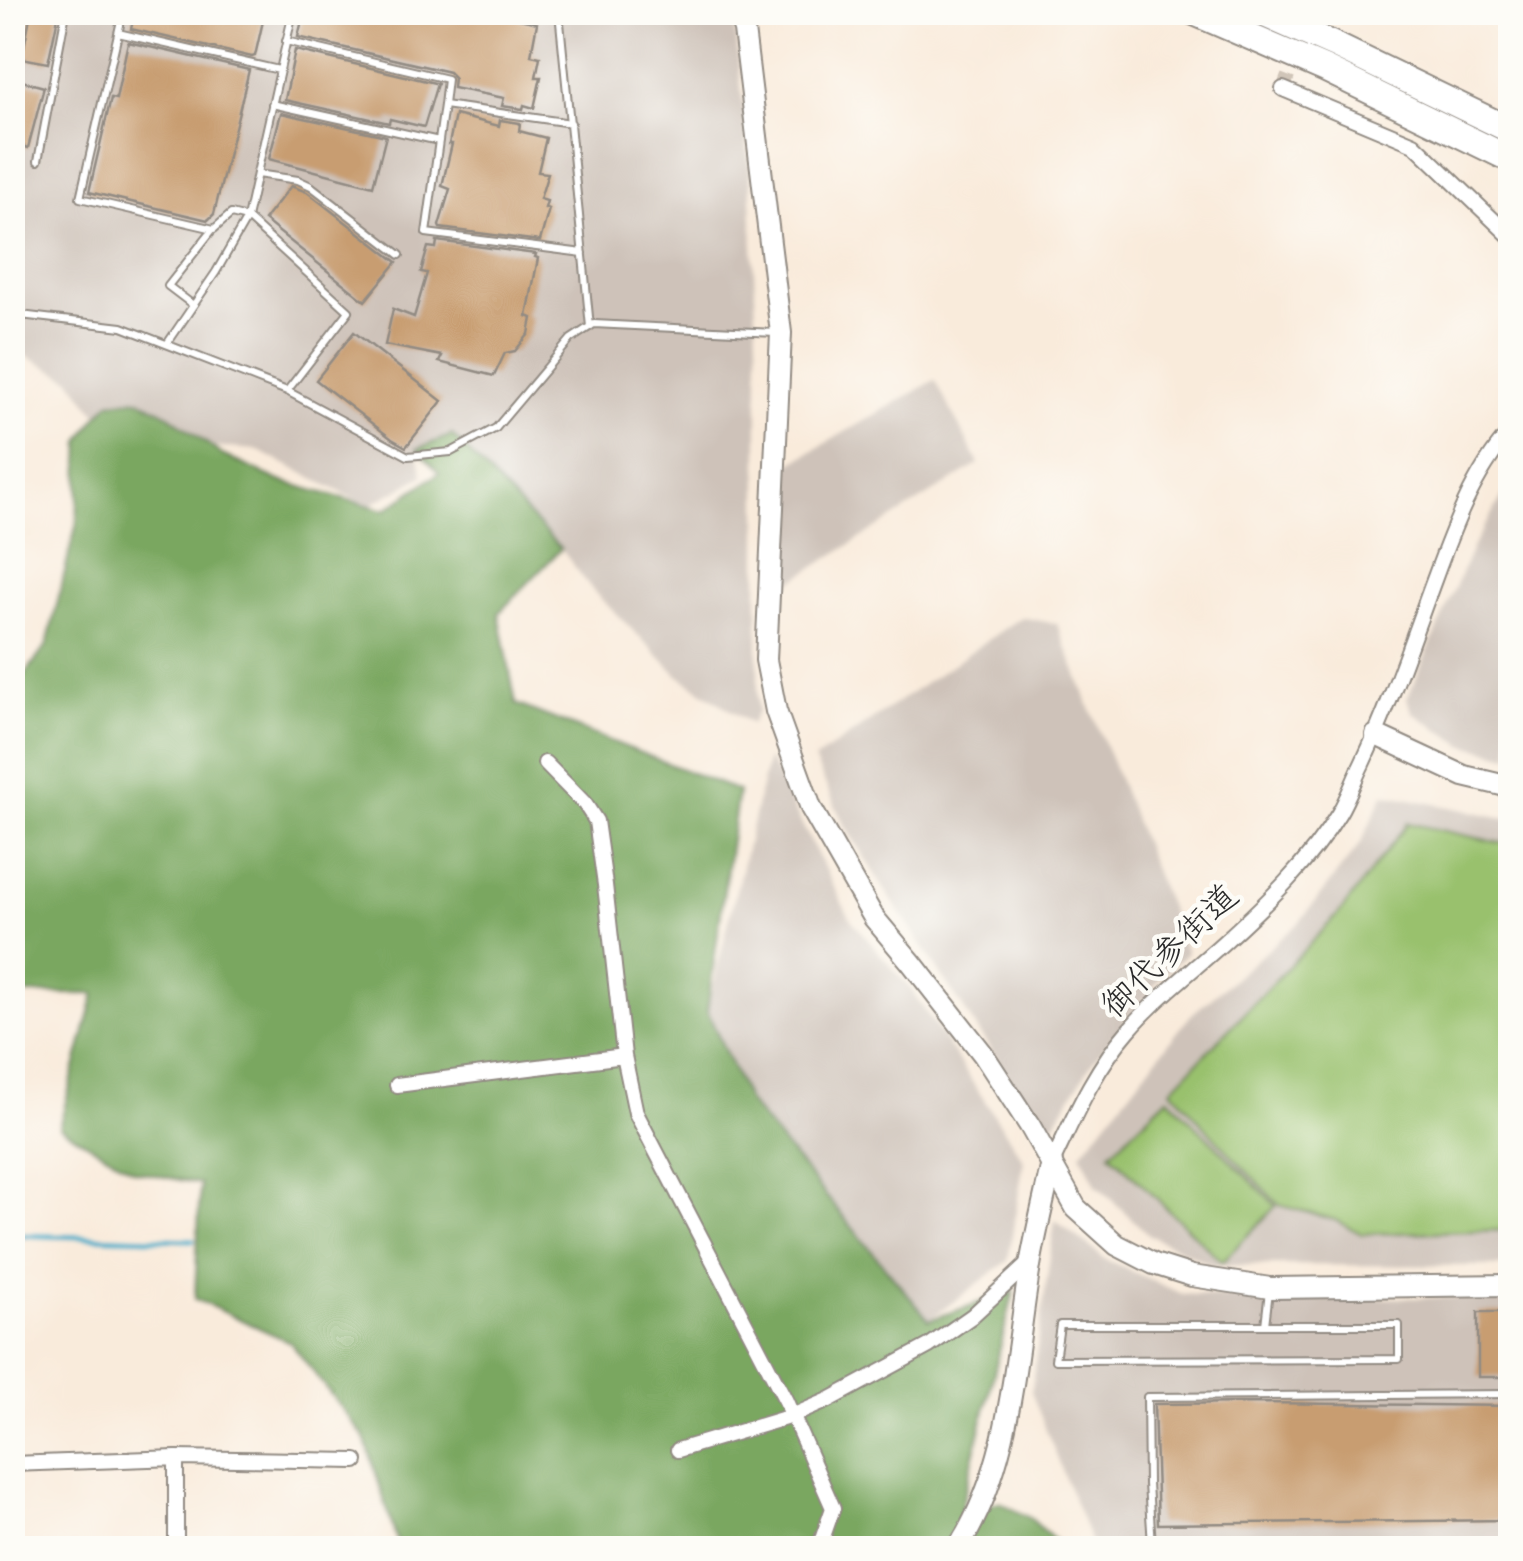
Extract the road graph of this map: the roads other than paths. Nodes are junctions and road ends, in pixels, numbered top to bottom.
1 (66, 12) edge
2 (123, 12) edge
3 (293, 12) edge
4 (560, 12) edge
5 (738, 12) edge
6 (1193, 12) edge
7 (1259, 12) edge
8 (118, 33) junction
9 (286, 40) junction
10 (279, 70) junction
11 (1284, 89) dead end
12 (272, 104) junction
13 (444, 105) junction
14 (570, 123) junction
15 (1510, 130) edge
16 (438, 141) junction
17 (1510, 159) edge
18 (38, 160) dead end
19 (257, 174) junction
20 (246, 218) junction
21 (214, 228) junction
22 (1510, 236) edge
23 (583, 254) junction
24 (400, 255) dead end
25 (193, 306) junction
26 (12, 314) edge
27 (590, 327) junction
28 (781, 333) junction
29 (167, 344) junction
30 (287, 391) junction
31 (1510, 432) edge
32 (1376, 735) junction
33 (545, 763) dead end
34 (1510, 787) edge
35 (624, 1056) junction
36 (396, 1085) dead end
37 (1052, 1162) junction
38 (1031, 1261) junction
39 (1510, 1285) edge
40 (1270, 1288) junction
41 (1265, 1325) junction
42 (1510, 1394) edge
43 (792, 1416) junction
44 (678, 1450) dead end
45 (176, 1458) junction
46 (356, 1461) dead end
47 (12, 1464) edge
48 (1510, 1547) edge
49 (176, 1548) edge
50 (819, 1548) edge
51 (958, 1548) edge
52 (1241, 1548) edge

1 - 18 lane
2 - 8 lane
3 - 9 lane
4 - 14 lane
5 - 28 street
6 - 17 highway
7 - 15 highway
8 - 10 lane
8 - 21 lane
9 - 10 lane
9 - 13 lane
10 - 12 lane
11 - 22 street
12 - 16 lane
12 - 19 lane
13 - 14 lane
13 - 16 lane
14 - 23 lane
16 - 23 lane
19 - 20 lane
19 - 24 lane
20 - 21 lane
20 - 25 lane
20 - 30 lane
21 - 25 lane
23 - 27 lane
25 - 29 lane
26 - 29 lane
27 - 28 lane
27 - 30 lane
28 - 37 street
29 - 30 lane
31 - 32 street, 御代参街道
32 - 34 street
32 - 37 street, 御代参街道
33 - 35 street
35 - 36 street
35 - 43 street
37 - 38 street, 御代参街道
37 - 40 street
38 - 43 street
38 - 51 street, 御代参街道
39 - 40 street
40 - 41 lane
41 - 41 lane
42 - 52 lane
43 - 44 street
43 - 50 street
45 - 46 street
45 - 47 street
45 - 49 street
48 - 52 lane

